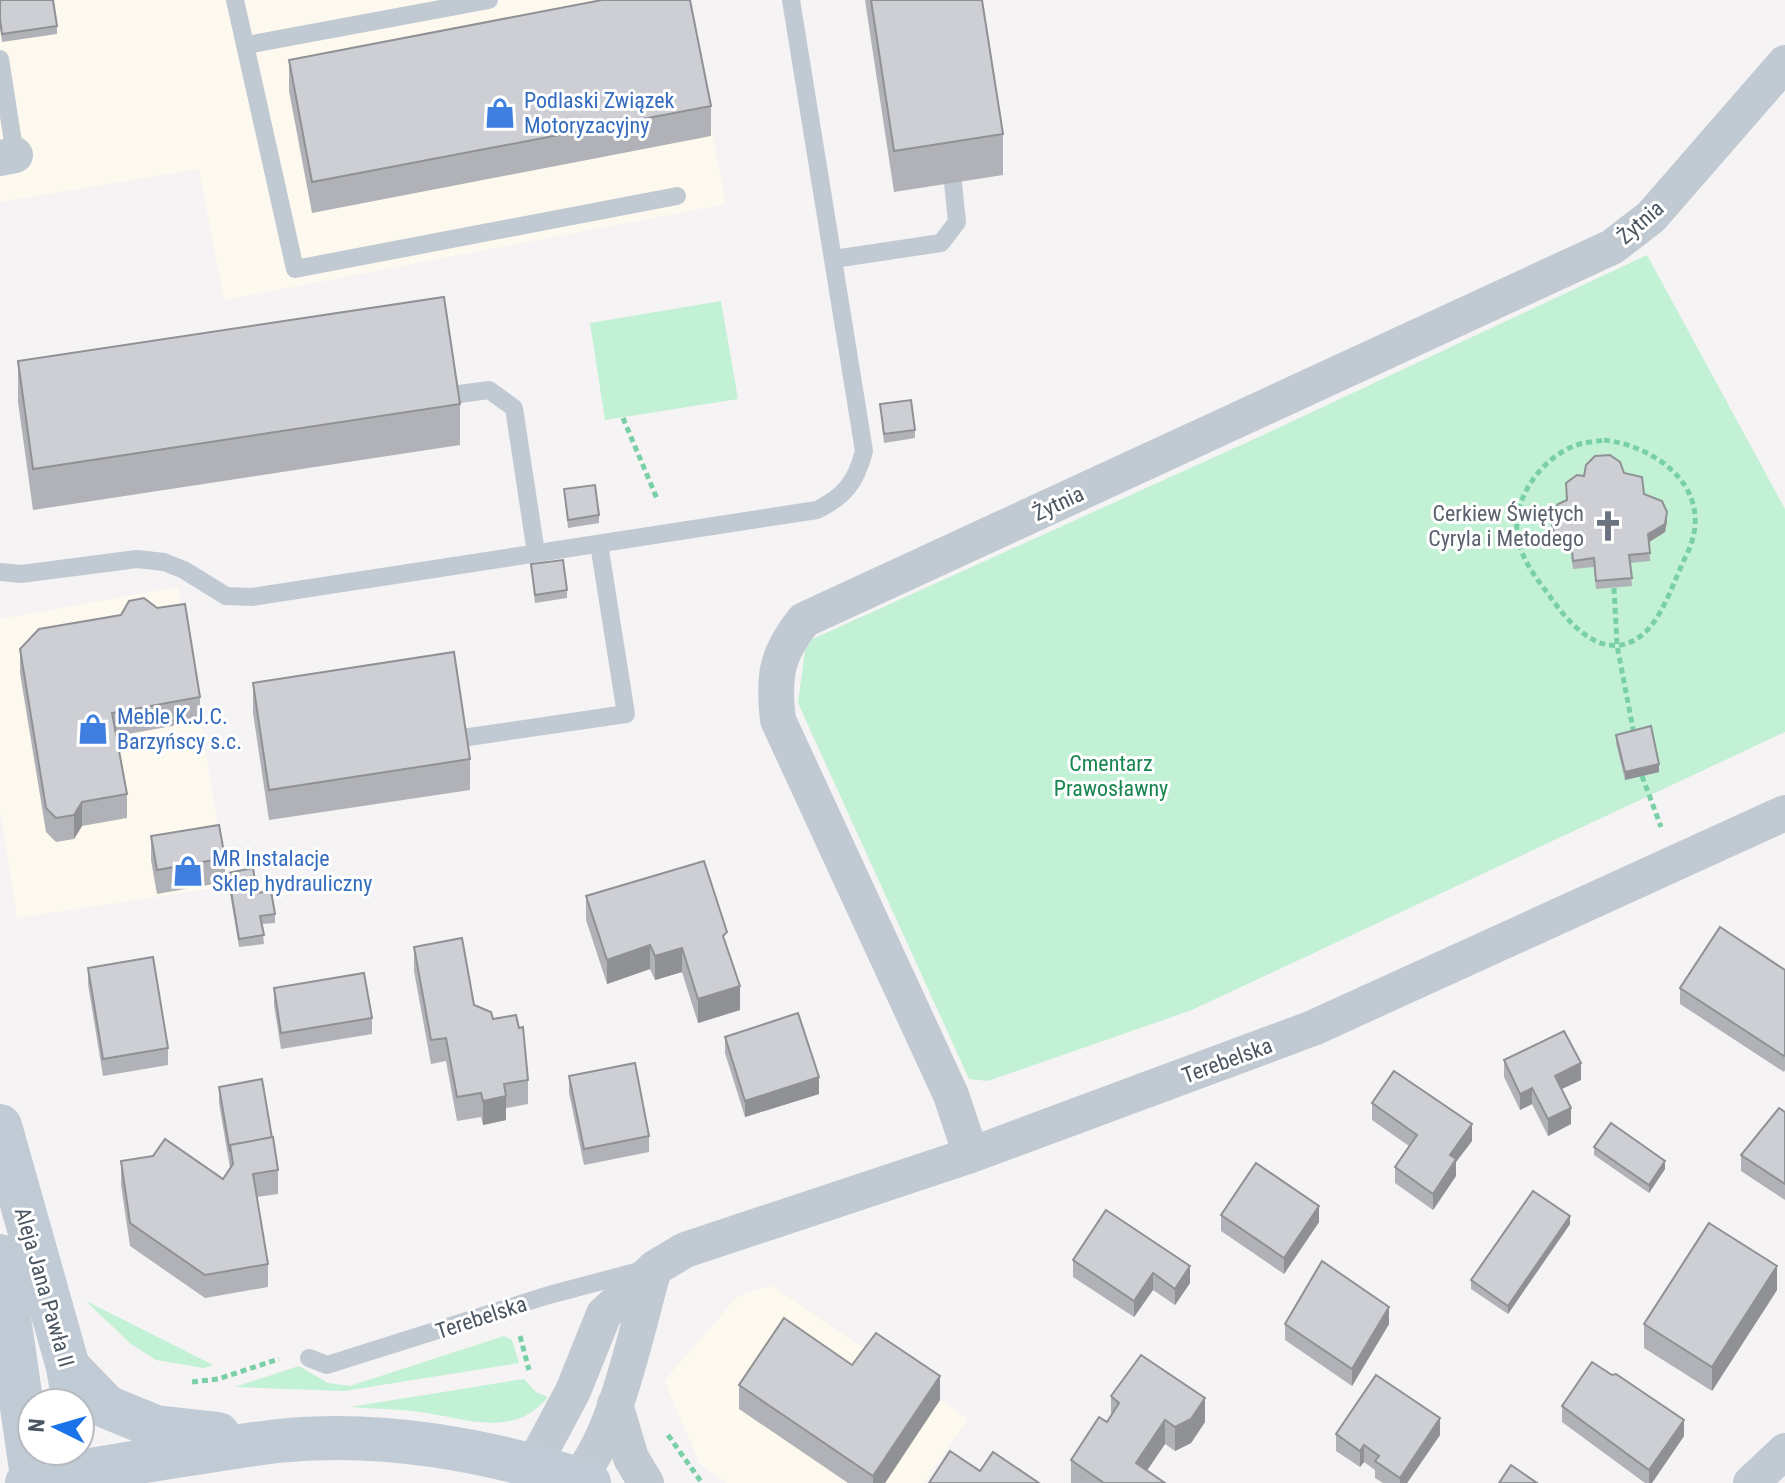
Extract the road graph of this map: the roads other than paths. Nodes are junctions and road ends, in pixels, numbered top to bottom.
1 (235, 0) edge
2 (489, 0) edge
3 (791, 0) edge
4 (247, 45) junction
5 (0, 59) edge
6 (1785, 63) edge
7 (7, 157) edge
8 (953, 183) edge
9 (677, 196) dead end
10 (834, 259) junction
11 (452, 395) edge
12 (599, 544) junction
13 (536, 553) junction
14 (0, 572) edge
15 (462, 738) edge
16 (1785, 813) edge
17 (0, 1126) edge
18 (971, 1155) junction
19 (0, 1256) edge
20 (655, 1268) junction
21 (309, 1358) dead end
22 (71, 1385) edge
23 (615, 1404) junction
24 (280, 1441) junction
25 (1785, 1451) edge
26 (96, 1463) edge
27 (77, 1467) edge
28 (533, 1474) edge
29 (31, 1482) edge
30 (579, 1482) edge
31 (646, 1483) edge
32 (1751, 1483) edge

1 - 4 lane
2 - 4 lane
3 - 10 lane
4 - 9 lane
5 - 7 lane
6 - 18 street, Żytnia
8 - 10 lane
10 - 12 lane
11 - 13 lane
12 - 13 lane
12 - 15 lane
13 - 14 lane
16 - 18 street, Terebelska
17 - 22 street, Aleja Jana Pawła II
18 - 20 street, Terebelska
19 - 29 street, Aleja Jana Pawła II
20 - 21 lane, Terebelska
20 - 23 street
20 - 28 street, Terebelska
22 - 24 street
23 - 30 street
23 - 31 street
24 - 26 street
24 - 28 street
25 - 32 street
27 - 29 street
28 - 30 street

